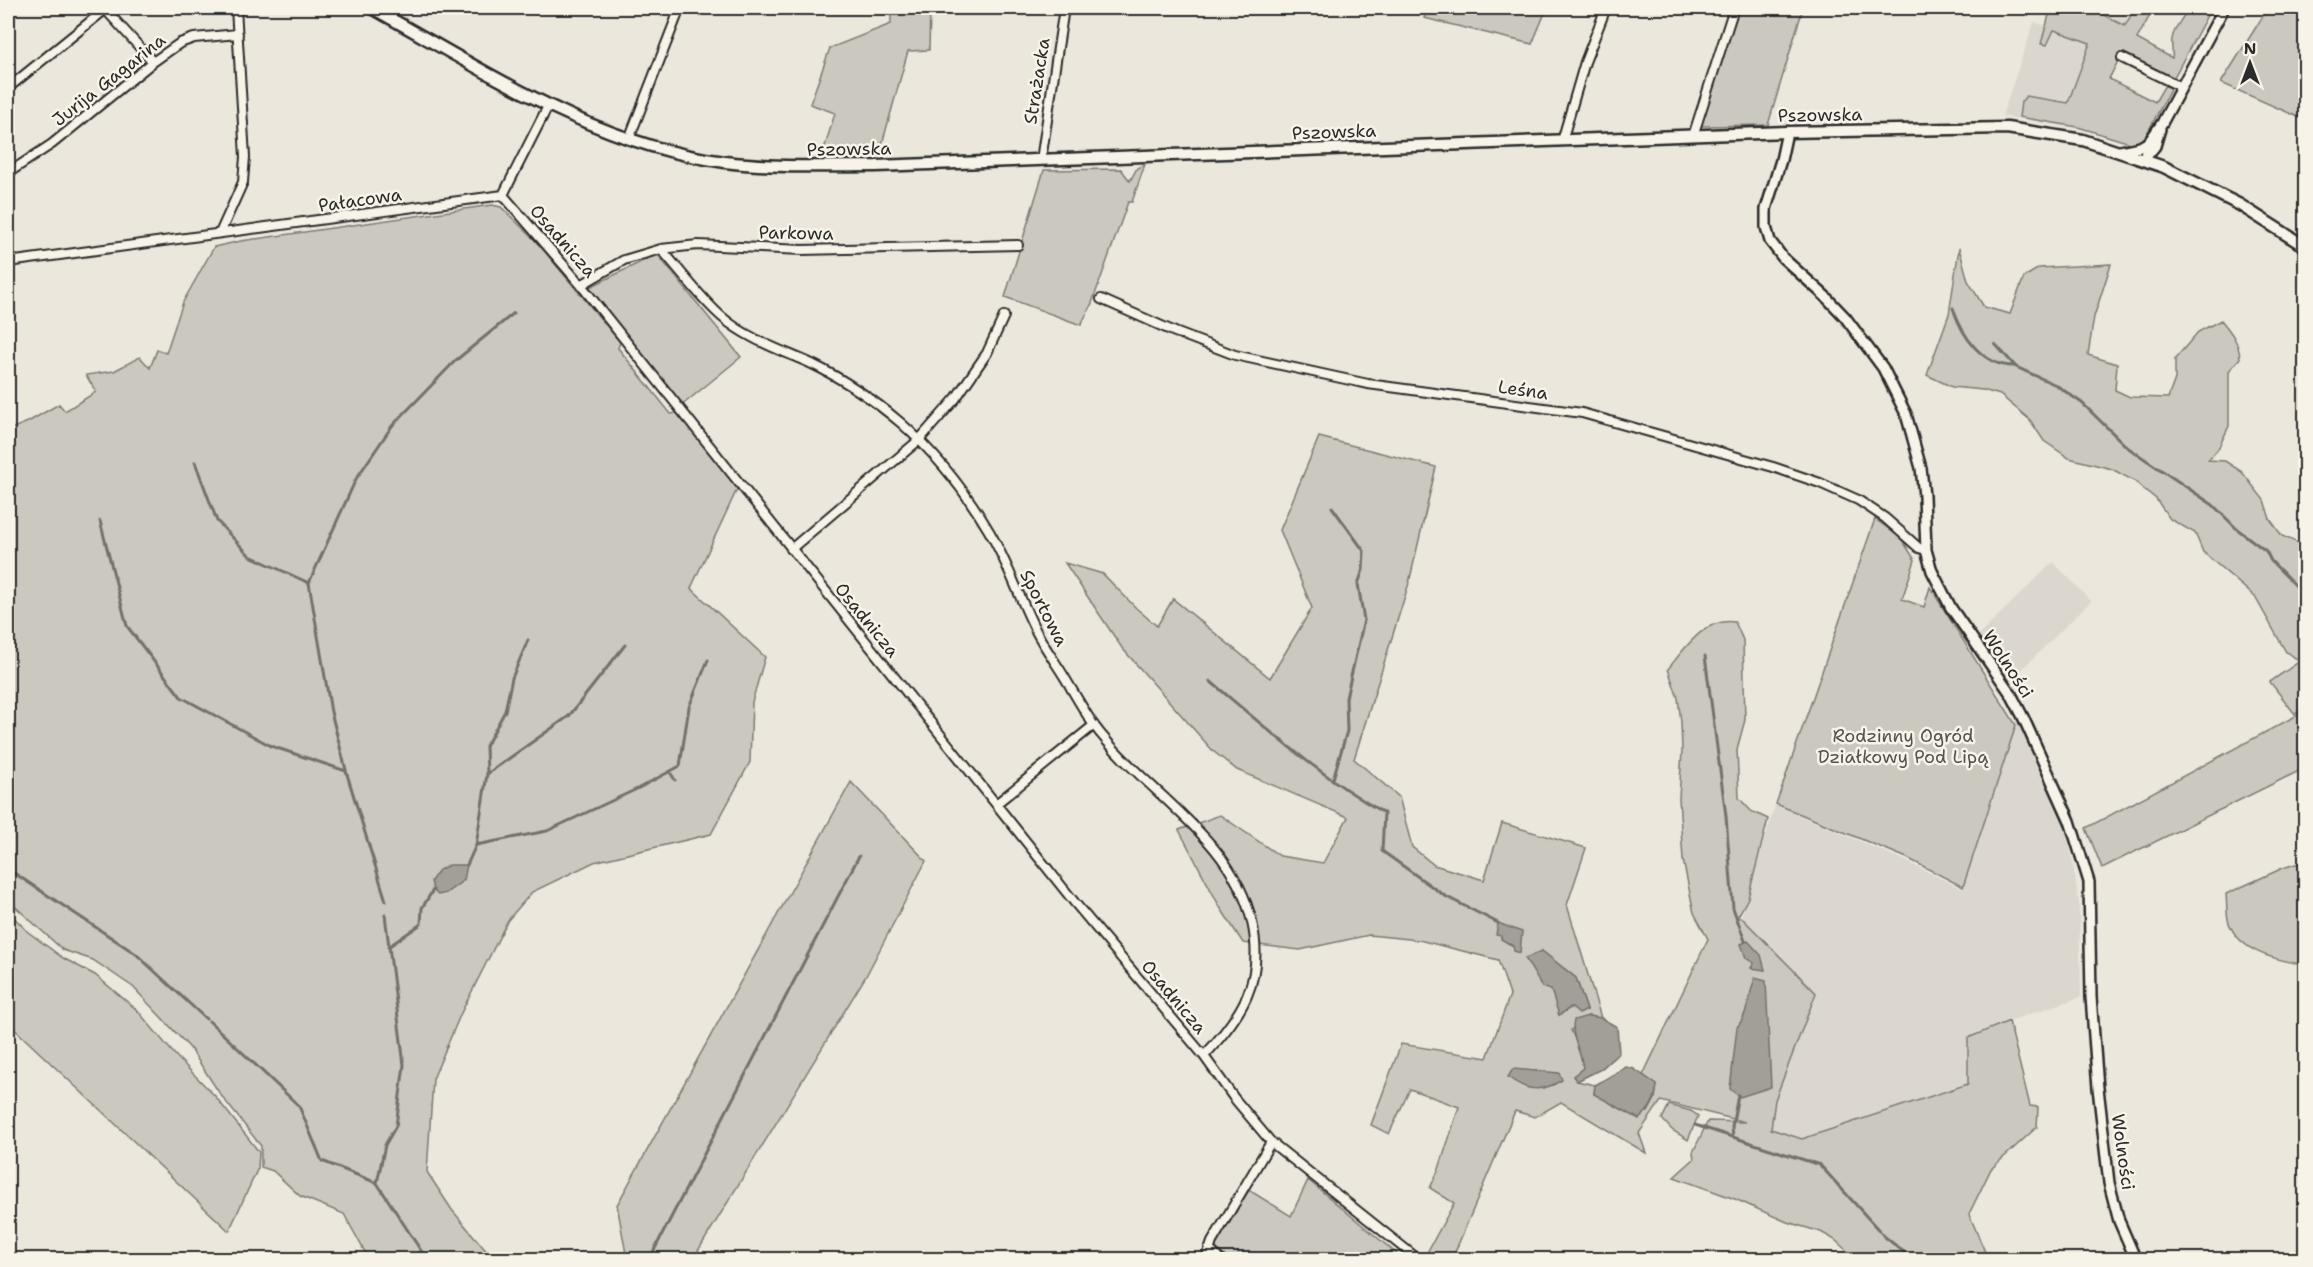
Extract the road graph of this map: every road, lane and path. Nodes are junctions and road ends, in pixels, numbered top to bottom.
1 (106, 8) edge
2 (236, 8) edge
3 (372, 8) edge
4 (680, 8) edge
5 (1064, 8) edge
6 (1606, 8) edge
7 (1734, 8) edge
8 (2224, 8) edge
9 (238, 34) junction
10 (2122, 58) dead end
11 (153, 62) junction
12 (2181, 87) junction
13 (8, 88) edge
14 (548, 106) junction
15 (1787, 132) junction
16 (1693, 136) junction
17 (628, 139) junction
18 (1562, 141) junction
19 (2152, 144) junction
20 (2120, 151) junction
21 (2144, 159) junction
22 (1041, 160) junction
23 (2164, 167) junction
24 (8, 173) edge
25 (503, 195) junction
26 (220, 233) junction
27 (1018, 245) dead end
28 (2306, 248) edge
29 (661, 249) junction
30 (8, 262) edge
31 (581, 285) junction
32 (1101, 299) dead end
33 (1004, 316) dead end
34 (919, 440) junction
35 (791, 549) junction
36 (1926, 550) junction
37 (1094, 725) junction
38 (996, 804) junction
39 (1204, 1056) junction
40 (1271, 1142) junction
41 (1209, 1249) junction
42 (1206, 1260) edge
43 (1220, 1260) edge
44 (1419, 1260) edge
45 (2136, 1260) edge

1 - 11 street
1 - 13 street
2 - 9 street
3 - 14 main road, Pszowska
4 - 17 street
5 - 22 street, Strażacka
6 - 18 street
7 - 16 street
8 - 12 street
9 - 11 street, Jurija Gagarina
9 - 26 street
10 - 12 street
11 - 24 street, Jurija Gagarina
12 - 19 street
14 - 17 main road, Pszowska
14 - 25 street
15 - 16 main road, Pszowska
15 - 20 main road, Pszowska
15 - 36 street, Wolności
16 - 18 main road, Pszowska
17 - 22 main road, Pszowska
18 - 22 main road, Pszowska
19 - 20 street
19 - 21 street
19 - 23 street
20 - 21 main road, Pszowska
21 - 23 main road, Pszowska
23 - 28 main road, Pszowska
25 - 26 street, Pałacowa
25 - 31 street, Osadnicza
26 - 30 street, Pałacowa
27 - 29 street, Parkowa
29 - 31 street, Parkowa
29 - 34 street, Sportowa
31 - 35 street, Osadnicza
32 - 36 street, Leśna
33 - 34 street
34 - 35 street
34 - 37 street, Sportowa
35 - 38 street, Osadnicza
36 - 45 street, Wolności
37 - 38 street
37 - 39 street, Sportowa
38 - 39 street, Osadnicza
39 - 40 street, Osadnicza
40 - 41 street
40 - 44 street, Osadnicza
41 - 42 street
41 - 43 street

